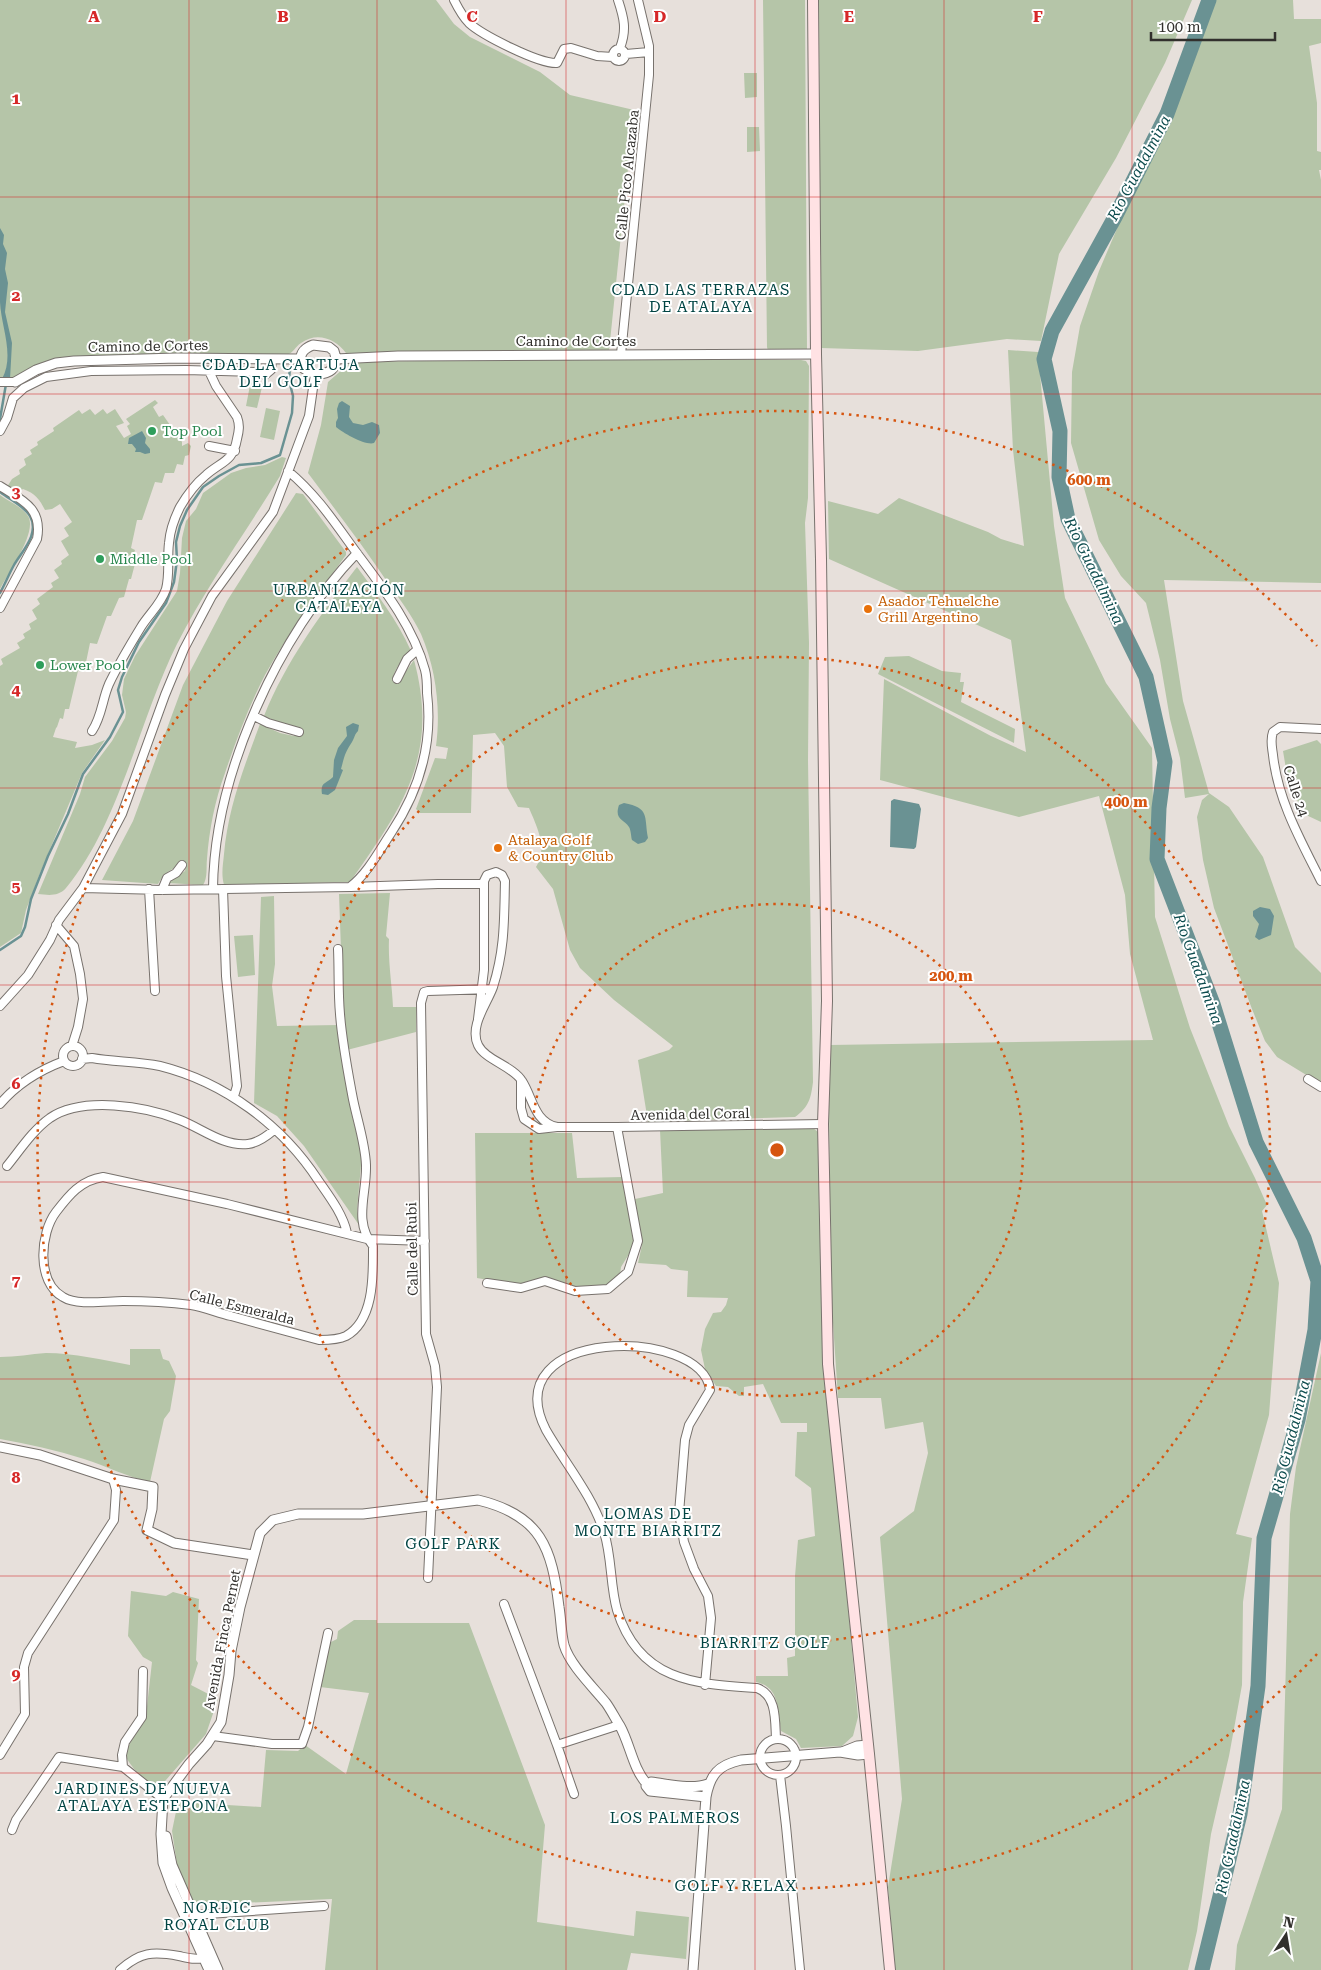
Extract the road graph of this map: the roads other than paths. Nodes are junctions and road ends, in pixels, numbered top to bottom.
1 (454, 0) edge
2 (618, 0) edge
3 (638, 0) edge
4 (813, 0) edge
5 (623, 51) junction
6 (649, 52) junction
7 (621, 354) junction
8 (816, 354) junction
9 (300, 359) junction
10 (336, 359) junction
11 (272, 363) junction
12 (209, 371) junction
13 (315, 374) junction
14 (0, 382) edge
15 (15, 382) joint
16 (0, 431) edge
17 (209, 446) dead end
18 (234, 452) junction
19 (288, 472) junction
20 (0, 486) edge
21 (357, 553) junction
22 (0, 608) edge
23 (417, 650) junction
24 (397, 679) dead end
25 (254, 716) junction
26 (1321, 729) edge
27 (92, 731) dead end
28 (299, 732) dead end
29 (182, 865) dead end
30 (1321, 881) edge
31 (484, 884) junction
32 (350, 887) junction
33 (83, 888) junction
34 (213, 889) junction
35 (223, 889) junction
36 (149, 890) junction
37 (162, 890) junction
38 (56, 925) junction
39 (338, 949) dead end
40 (482, 989) junction
41 (492, 989) junction
42 (155, 991) dead end
43 (0, 1006) edge
44 (478, 1019) junction
45 (72, 1046) junction
46 (82, 1059) junction
47 (64, 1061) junction
48 (521, 1078) junction
49 (1308, 1079) dead end
50 (1321, 1087) edge
51 (234, 1096) junction
52 (0, 1104) edge
53 (823, 1124) junction
54 (557, 1127) junction
55 (617, 1128) junction
56 (274, 1130) junction
57 (7, 1166) dead end
58 (347, 1233) junction
59 (367, 1239) junction
60 (425, 1241) junction
61 (487, 1283) dead end
62 (0, 1447) edge
63 (113, 1479) junction
64 (432, 1505) junction
65 (253, 1555) junction
66 (428, 1578) dead end
67 (504, 1604) dead end
68 (328, 1633) dead end
69 (143, 1671) dead end
70 (705, 1684) junction
71 (619, 1725) junction
72 (213, 1736) junction
73 (776, 1739) junction
74 (557, 1746) junction
75 (869, 1749) junction
76 (0, 1755) edge
77 (796, 1755) junction
78 (759, 1758) junction
79 (123, 1767) junction
80 (780, 1775) junction
81 (647, 1784) junction
82 (708, 1784) junction
83 (574, 1794) dead end
84 (706, 1797) junction
85 (163, 1799) junction
86 (12, 1830) dead end
87 (324, 1906) dead end
88 (193, 1915) junction
89 (203, 1958) junction
90 (120, 1970) edge
91 (209, 1970) edge
92 (218, 1970) edge
93 (693, 1970) edge
94 (800, 1970) edge
95 (890, 1970) edge

1 - 5 street
2 - 5 street
3 - 6 street, Calle Pico Alcazaba
4 - 8 main road
5 - 6 street
6 - 7 street, Calle Pico Alcazaba
7 - 8 street, Camino de Cortes
7 - 10 street, Camino de Cortes
8 - 53 main road
9 - 10 street
9 - 11 street, Camino de Cortes
9 - 13 street
10 - 13 street
11 - 12 street
11 - 15 street, Camino de Cortes
12 - 16 street
12 - 18 street
13 - 19 street
14 - 15 street, Camino de Cortes
17 - 18 street
18 - 27 street
19 - 21 street
19 - 33 street
20 - 22 street
21 - 23 street
21 - 25 street
23 - 24 street
23 - 32 street
25 - 28 street
25 - 34 street
26 - 30 street, Calle 24
29 - 37 street
31 - 32 street
31 - 40 street
31 - 41 street
32 - 35 street
33 - 36 street
33 - 38 street
34 - 35 street
34 - 37 street
35 - 51 street
36 - 37 street
36 - 42 street
38 - 43 street
38 - 45 street
39 - 59 street
40 - 41 street
40 - 44 street
40 - 60 street, Calle del Rubi
41 - 44 street
44 - 48 street
45 - 46 street
45 - 47 street
46 - 47 street
46 - 51 street
47 - 52 street
48 - 54 street
48 - 54 street, Avenida del Coral
49 - 50 street
51 - 56 street
53 - 55 street, Avenida del Coral
53 - 75 main road
54 - 55 street, Avenida del Coral
55 - 61 street
56 - 57 street
56 - 58 street
58 - 59 street, Calle Esmeralda
58 - 59 street, Calle Esmeralda
59 - 60 street, Calle Esmeralda
60 - 64 street, Calle del Rubi
62 - 63 street
63 - 65 street
63 - 76 street
64 - 65 street, Avenida Finca Pernet
64 - 66 street, Calle del Rubi
64 - 71 street, Avenida Finca Pernet
65 - 72 street, Avenida Finca Pernet
67 - 74 street
68 - 72 street
69 - 79 street
70 - 70 street
70 - 73 street
71 - 74 street
71 - 81 street, Avenida Finca Pernet
72 - 85 street, Avenida Finca Pernet
73 - 77 street
73 - 78 street
74 - 83 street
75 - 77 street
75 - 95 main road
77 - 78 street
77 - 80 street
78 - 80 street
78 - 82 street
79 - 85 street
79 - 86 street
80 - 94 street
81 - 82 street
81 - 84 street
82 - 84 street
84 - 93 street
85 - 88 street
85 - 89 street, Avenida Finca Pernet
87 - 88 street
88 - 92 street
89 - 90 street
89 - 91 street, Avenida Finca Pernet

